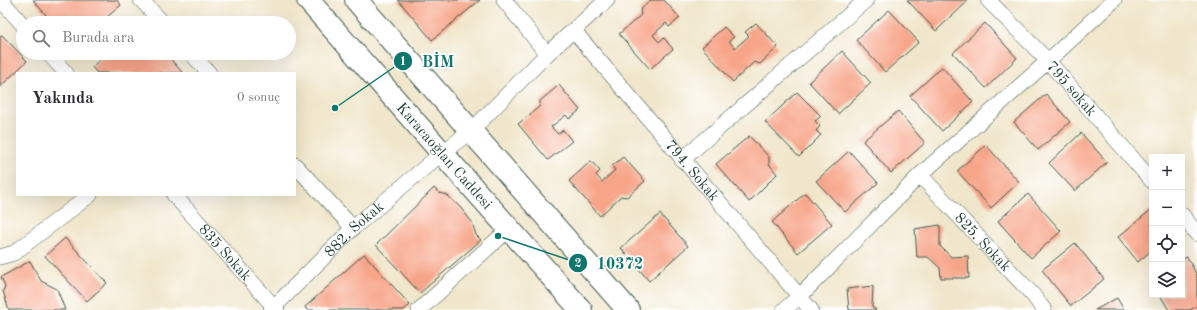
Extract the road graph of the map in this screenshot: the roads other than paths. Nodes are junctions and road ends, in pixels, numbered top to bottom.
1 (1, 0) edge
2 (141, 0) edge
3 (308, 0) edge
4 (356, 0) edge
5 (504, 0) edge
6 (607, 0) edge
7 (866, 0) edge
8 (988, 0) edge
9 (1114, 0) edge
10 (156, 16) edge
11 (16, 17) edge
12 (574, 31) junction
13 (547, 54) junction
14 (54, 60) edge
15 (197, 60) edge
16 (1048, 61) junction
17 (65, 72) edge
18 (208, 72) edge
19 (471, 131) junction
20 (442, 153) junction
21 (682, 160) junction
22 (296, 166) edge
23 (920, 175) junction
24 (1149, 178) edge
25 (89, 196) edge
26 (175, 196) edge
27 (1185, 219) edge
28 (353, 228) junction
29 (509, 229) junction
30 (1197, 234) edge
31 (0, 258) edge
32 (799, 297) junction
33 (274, 309) edge
34 (419, 310) edge
35 (581, 310) edge
36 (628, 310) edge
37 (784, 310) edge
38 (811, 310) edge
39 (1044, 310) edge

1 - 11 street
2 - 10 street
3 - 20 main road, Karacaoğlan Caddesi
4 - 19 main road
5 - 13 street
6 - 12 street, 882. Sokak
7 - 21 street
8 - 16 street, 795 sokak
9 - 16 street
12 - 13 street, 882. Sokak
12 - 21 street, 794. Sokak
13 - 19 street, 882. Sokak
14 - 17 street
15 - 18 street
16 - 23 street
16 - 24 street, 795 sokak
19 - 20 street, 882. Sokak
19 - 36 main road
20 - 28 street, 882. Sokak
20 - 29 main road, Karacaoğlan Caddesi
21 - 32 street, 794. Sokak
22 - 28 street
23 - 32 street
23 - 39 street, 825. Sokak
25 - 31 street
26 - 33 street, 835 Sokak
27 - 30 street
28 - 33 street, 882. Sokak
29 - 34 street
29 - 35 main road, Karacaoğlan Caddesi
32 - 37 street
32 - 38 street, 794. Sokak

